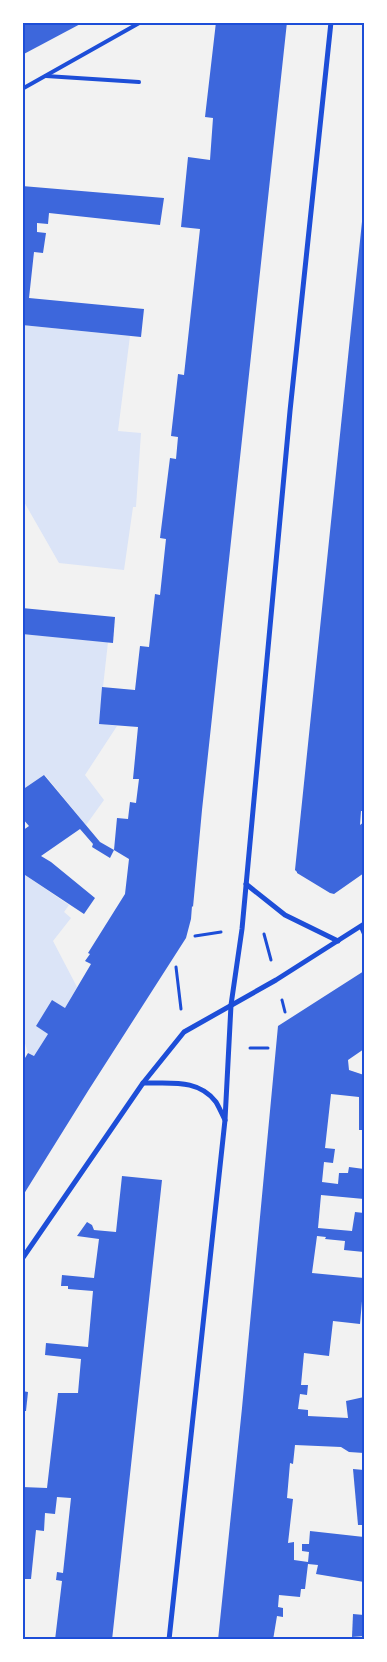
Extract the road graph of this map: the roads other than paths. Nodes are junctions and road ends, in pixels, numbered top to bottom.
1 (141, 22) edge
2 (332, 22) edge
3 (46, 76) junction
4 (139, 82) dead end
5 (22, 89) edge
6 (246, 884) junction
7 (363, 926) edge
8 (364, 934) edge
9 (338, 941) junction
10 (231, 1005) junction
11 (143, 1083) junction
12 (225, 1120) junction
13 (22, 1259) edge
14 (169, 1640) edge

1 - 3 lane
2 - 6 street
3 - 4 lane
3 - 5 lane
6 - 9 street
6 - 10 street
7 - 8 lane
7 - 9 street
9 - 10 street
10 - 11 street
10 - 12 street
11 - 12 street
11 - 13 street
12 - 14 street

